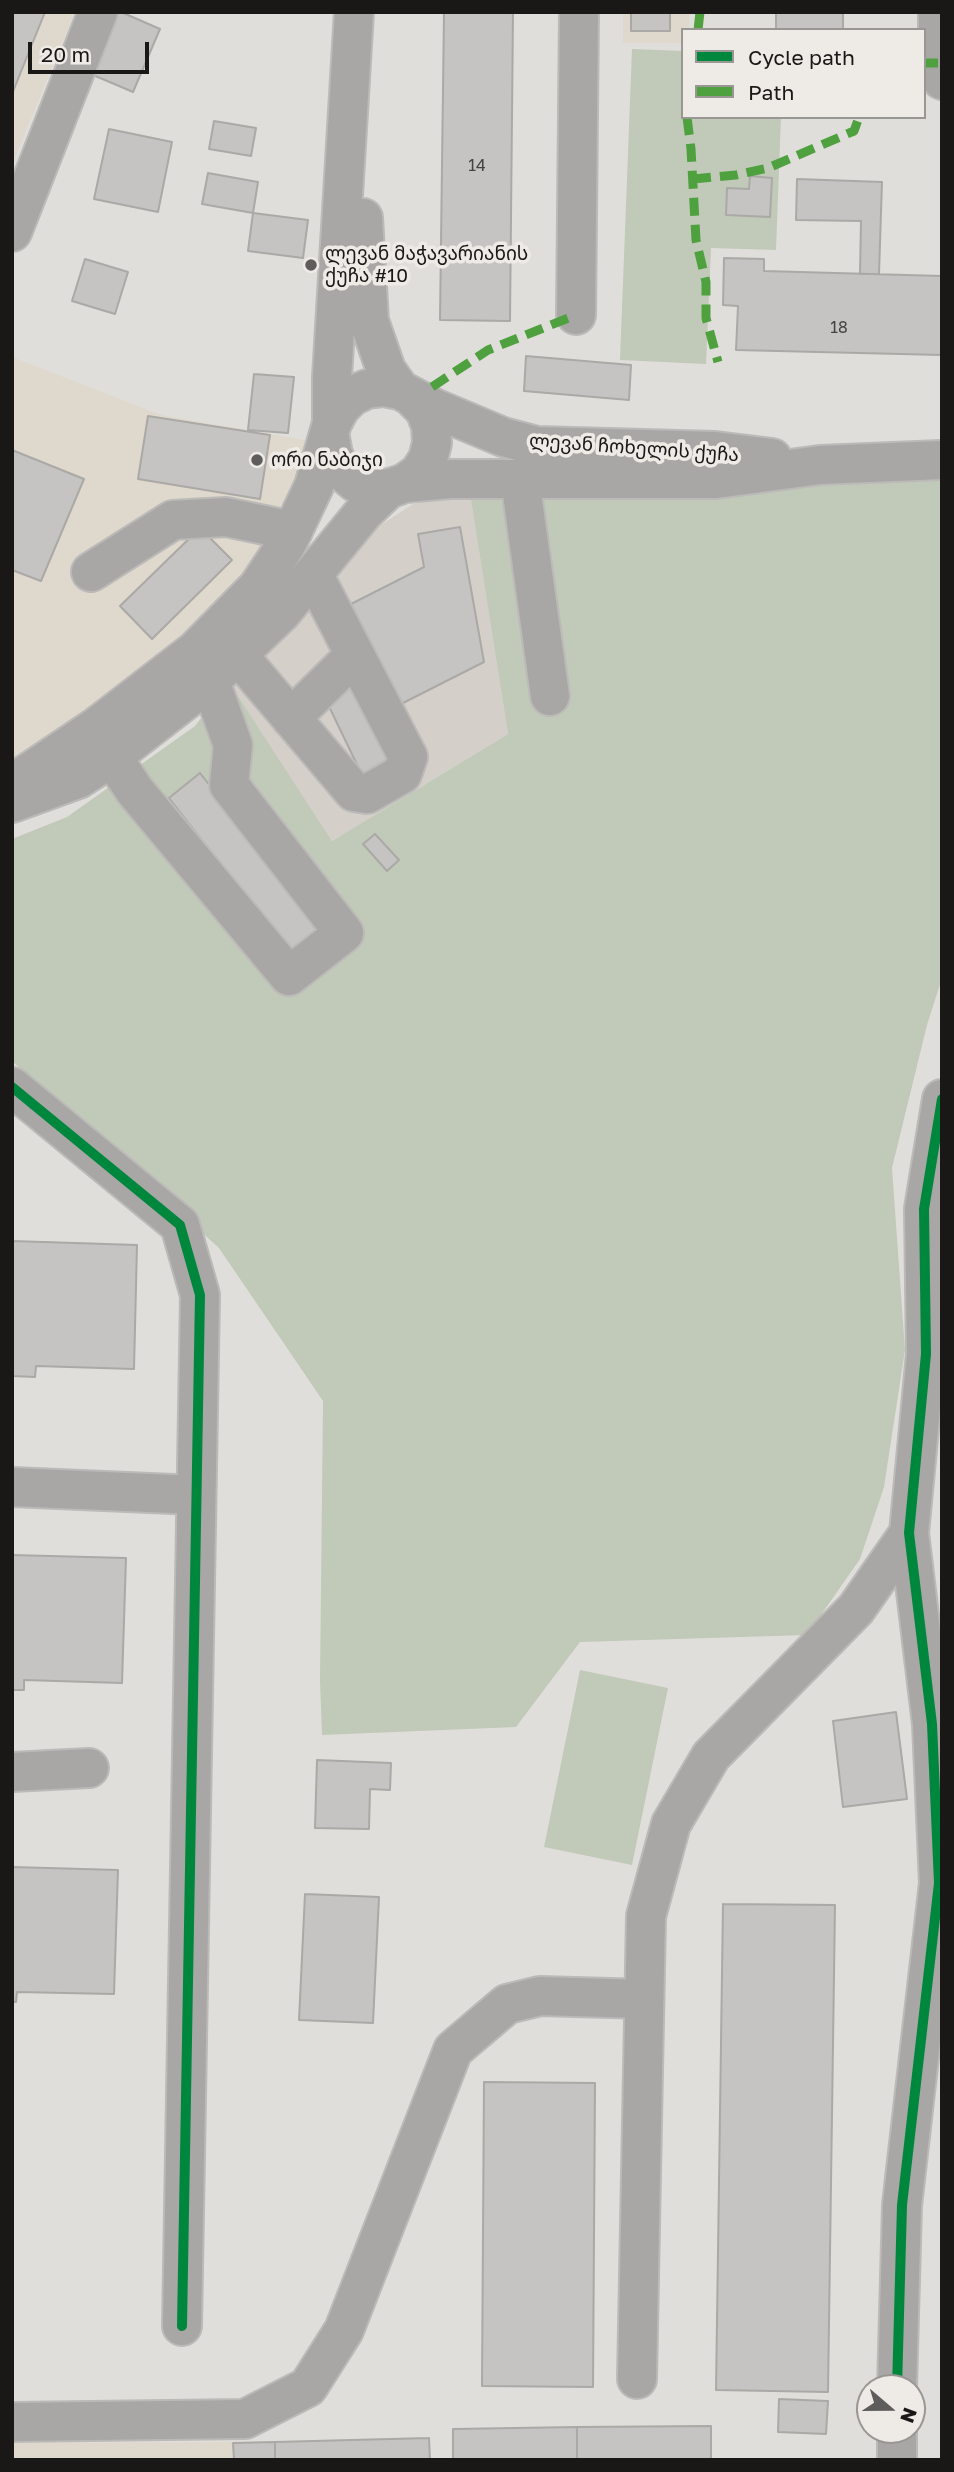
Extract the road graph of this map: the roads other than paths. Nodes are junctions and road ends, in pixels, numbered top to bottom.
1 (98, 12) edge
2 (579, 12) edge
3 (938, 12) edge
4 (354, 27) edge
5 (942, 80) edge
6 (12, 232) edge
7 (576, 315) dead end
8 (407, 394) junction
9 (331, 430) junction
10 (942, 460) edge
11 (820, 465) junction
12 (520, 479) junction
13 (397, 486) junction
14 (293, 531) junction
15 (92, 572) dead end
16 (313, 574) junction
17 (237, 654) junction
18 (355, 655) junction
19 (210, 681) junction
20 (550, 695) dead end
21 (291, 718) junction
22 (112, 757) junction
23 (12, 784) edge
24 (12, 803) edge
25 (12, 1087) edge
26 (942, 1098) edge
27 (933, 1204) edge
28 (12, 1487) edge
29 (196, 1495) junction
30 (909, 1533) junction
31 (89, 1768) dead end
32 (12, 1772) edge
33 (643, 1999) junction
34 (182, 2326) dead end
35 (897, 2374) edge
36 (637, 2379) dead end
37 (12, 2422) edge

1 - 6 street
2 - 7 street
3 - 5 street
4 - 8 street
4 - 9 street
8 - 9 street
8 - 11 street, ლევან ჩოხელის ქუჩა
8 - 13 street
9 - 13 street
9 - 14 street
10 - 11 street, ლევან ჩოხელის ქუჩა
11 - 12 street, ლევან ჩოხელის ქუჩა
12 - 13 street, ლევან ჩოხელის ქუჩა
12 - 20 street
13 - 16 street
14 - 15 street
14 - 23 street
16 - 17 street
16 - 18 street
17 - 19 street
17 - 21 street
18 - 21 street
18 - 21 street
19 - 22 street
19 - 22 street
22 - 24 street
25 - 29 street
26 - 27 street
27 - 30 street
28 - 29 street
29 - 34 street
30 - 33 street
30 - 35 street
31 - 32 street
33 - 36 street
33 - 37 street

